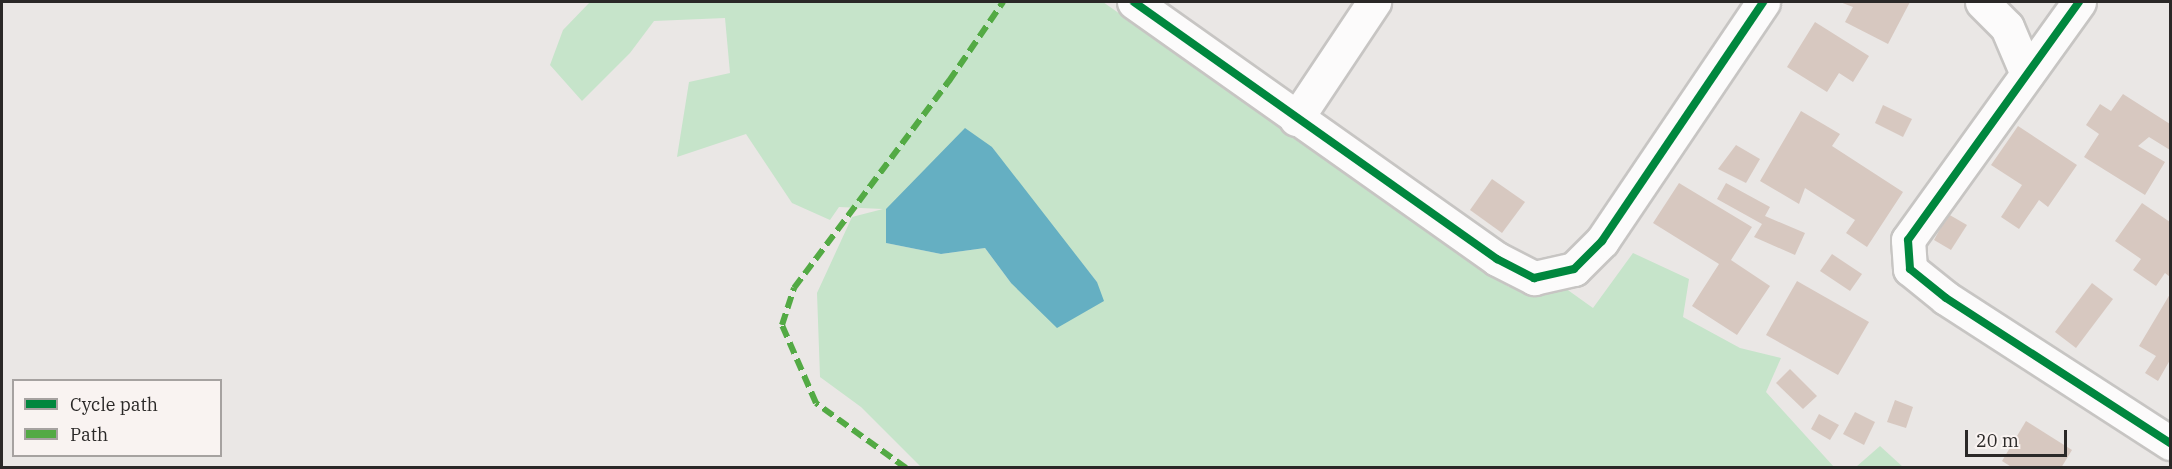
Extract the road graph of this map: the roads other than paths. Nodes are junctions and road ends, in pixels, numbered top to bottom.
1 (1134, 2) edge
2 (1374, 2) edge
3 (1763, 2) edge
4 (1982, 2) edge
5 (2079, 2) edge
6 (2027, 74) junction
7 (1296, 119) junction
8 (2170, 443) edge

1 - 7 street
2 - 7 street
3 - 7 street
4 - 6 street
5 - 6 street
6 - 8 street

